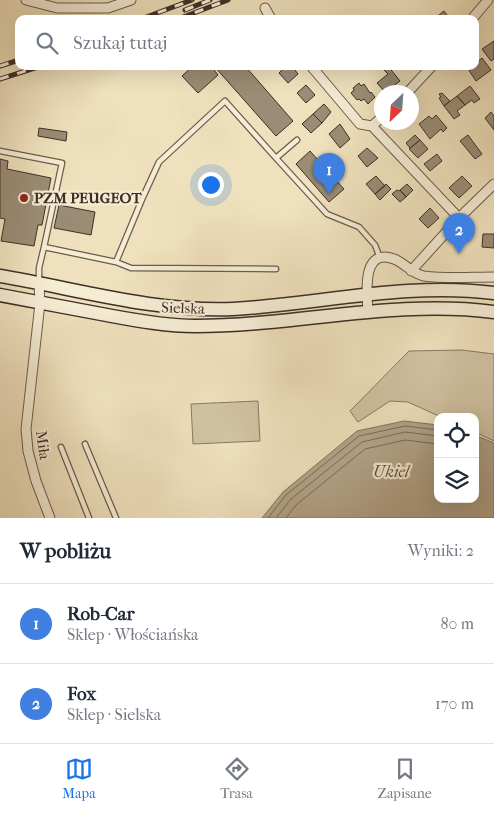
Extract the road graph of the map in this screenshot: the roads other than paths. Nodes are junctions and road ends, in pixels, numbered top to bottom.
1 (26, 0) edge
2 (131, 0) edge
3 (488, 0) edge
4 (265, 8) dead end
5 (269, 15) edge
6 (475, 15) edge
7 (314, 70) edge
8 (428, 70) edge
9 (414, 85) edge
10 (372, 126) joint
11 (297, 140) dead end
12 (0, 151) edge
13 (276, 158) junction
14 (494, 184) edge
15 (460, 218) junction
16 (44, 247) junction
17 (380, 258) junction
18 (116, 262) junction
19 (276, 270) dead end
20 (411, 271) junction
21 (0, 276) edge
22 (494, 278) edge
23 (39, 284) junction
24 (494, 293) edge
25 (367, 294) junction
26 (0, 295) edge
27 (40, 303) junction
28 (368, 312) junction
29 (494, 312) edge
30 (85, 444) dead end
31 (61, 447) dead end
32 (50, 518) edge
33 (89, 518) edge
34 (116, 518) edge

1 - 2 street
3 - 6 street
4 - 5 street
7 - 10 street
8 - 9 street
10 - 15 street
11 - 13 lane
12 - 16 lane
13 - 17 lane
13 - 18 lane
14 - 15 street
15 - 20 street
16 - 18 lane
16 - 23 lane
17 - 20 street
17 - 25 street
18 - 19 lane
20 - 22 street
21 - 23 main road, Sielska
23 - 25 main road, Sielska
23 - 27 street, Miła
24 - 25 main road, Sielska
25 - 28 street
26 - 27 main road, Sielska
27 - 28 main road, Sielska
27 - 32 street, Miła
28 - 29 main road, Sielska
30 - 34 lane
31 - 33 lane

